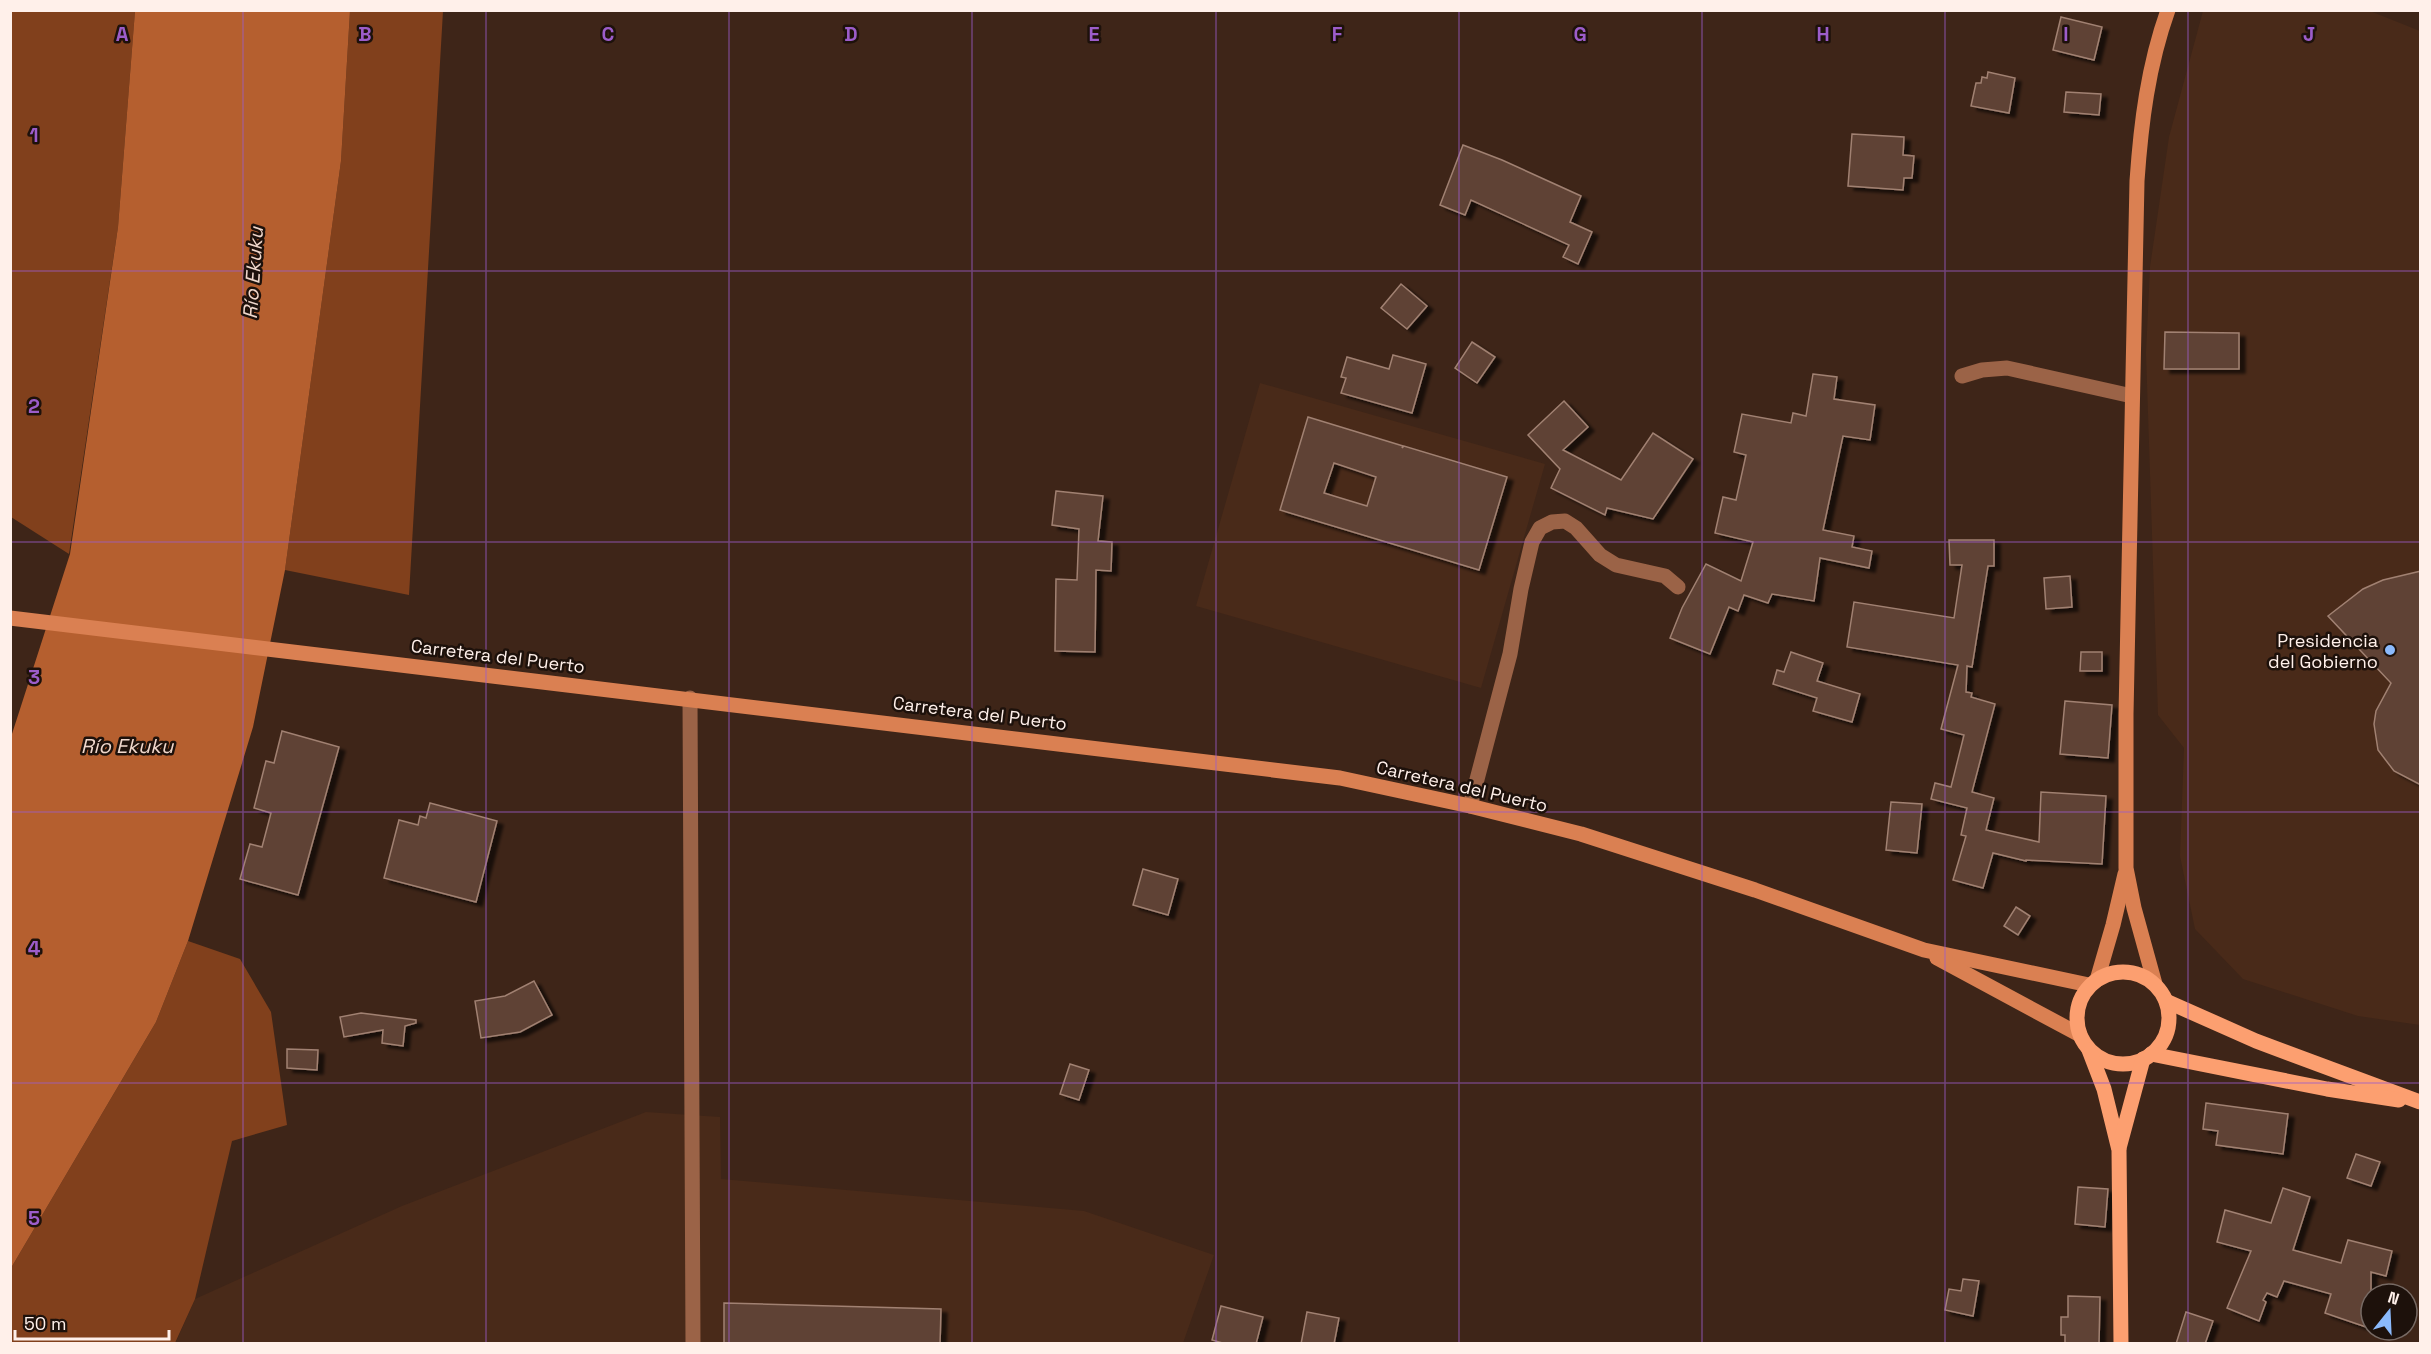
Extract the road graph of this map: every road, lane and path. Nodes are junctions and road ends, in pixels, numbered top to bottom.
1 (2168, 10) edge
2 (1962, 376) dead end
3 (2132, 396) junction
4 (1678, 587) dead end
5 (10, 618) edge
6 (690, 698) junction
7 (1470, 806) junction
8 (2126, 868) junction
9 (1924, 950) junction
10 (2093, 983) junction
11 (2155, 984) junction
12 (2166, 1000) junction
13 (2080, 1035) junction
14 (2089, 1050) junction
15 (2147, 1057) junction
16 (2421, 1102) edge
17 (2119, 1150) junction
18 (693, 1344) edge
19 (2121, 1344) edge

1 - 3 main road
2 - 3 street
3 - 8 main road
4 - 7 street
5 - 6 main road, Carretera del Puerto
6 - 7 main road, Carretera del Puerto
6 - 18 street
7 - 9 main road, Carretera del Puerto
8 - 10 main road
8 - 11 main road
9 - 10 main road, Carretera del Puerto
9 - 13 main road, Carretera del Puerto
10 - 11 main road
10 - 13 main road
11 - 12 main road
12 - 15 main road
12 - 16 main road
13 - 14 main road
14 - 15 main road
14 - 17 main road
15 - 16 main road
15 - 17 main road
17 - 19 main road

